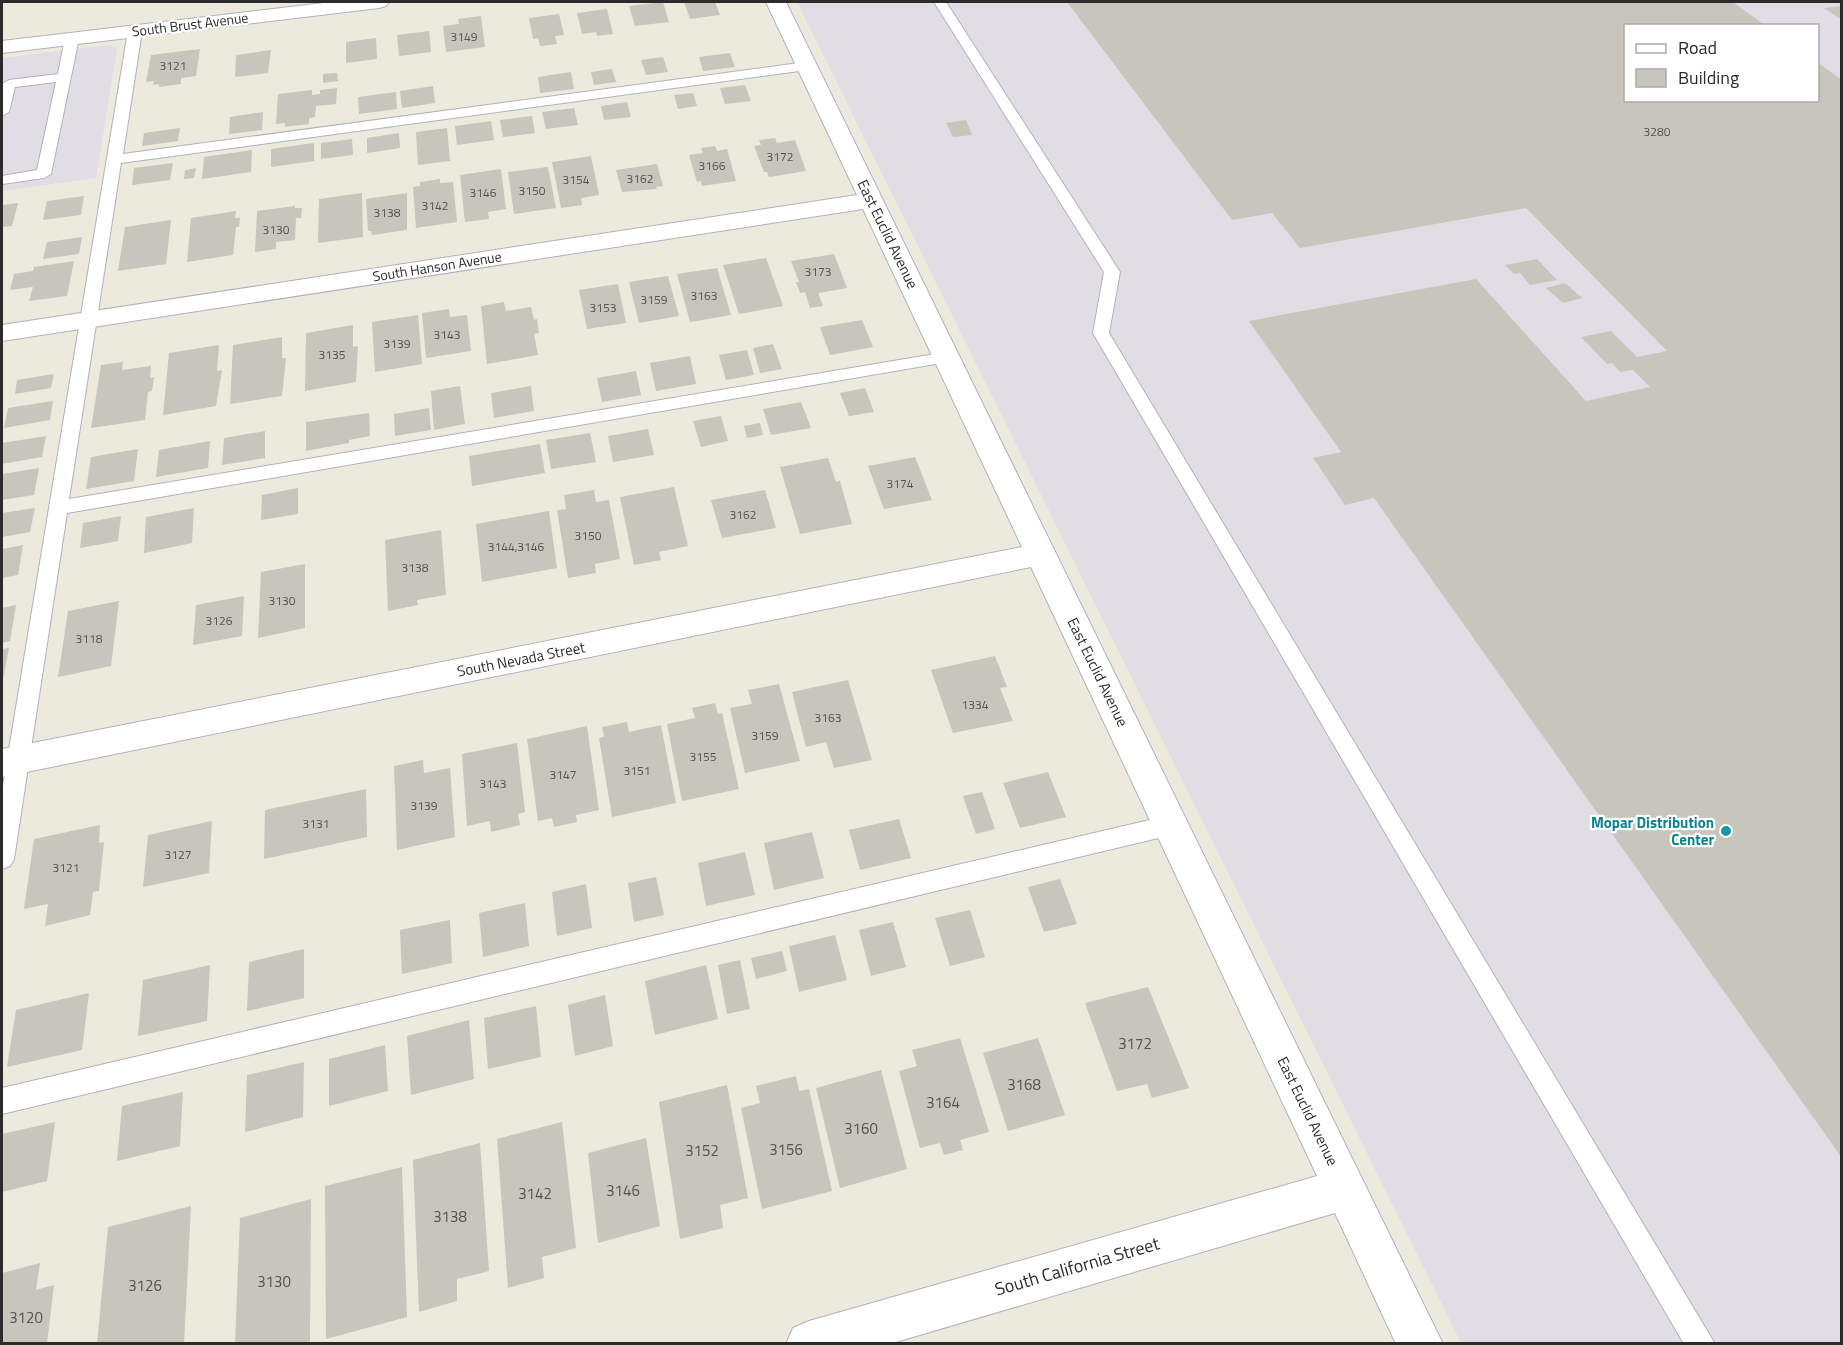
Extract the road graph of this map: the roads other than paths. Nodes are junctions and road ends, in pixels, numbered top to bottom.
1 (379, 2) edge
2 (776, 2) edge
3 (940, 2) edge
4 (263, 8) edge
5 (135, 31) junction
6 (72, 38) junction
7 (2, 47) edge
8 (807, 66) junction
9 (64, 77) junction
10 (2, 112) edge
11 (114, 160) junction
12 (2, 180) edge
13 (872, 200) junction
14 (88, 319) junction
15 (2, 333) edge
16 (947, 357) junction
17 (58, 508) junction
18 (1041, 554) junction
19 (10, 761) edge
20 (1171, 825) junction
21 (2, 859) edge
22 (2, 1101) edge
23 (1346, 1189) junction
24 (809, 1344) edge
25 (1420, 1344) edge
26 (1701, 1344) edge

1 - 4 street, South Brust Avenue
2 - 8 street, East Euclid Avenue
3 - 26 lane
4 - 5 street, South Brust Avenue
5 - 6 street, South Brust Avenue
5 - 11 lane
6 - 7 street, South Brust Avenue
6 - 9 lane
8 - 11 lane
8 - 13 street, East Euclid Avenue
9 - 10 lane
9 - 12 lane
11 - 14 lane
13 - 14 street, South Hanson Avenue
13 - 16 street, East Euclid Avenue
14 - 15 street, South Hanson Avenue
14 - 17 lane
16 - 17 lane
16 - 18 street, East Euclid Avenue
17 - 19 lane
18 - 19 street, South Nevada Street
18 - 20 street, East Euclid Avenue
19 - 21 lane
20 - 22 lane
20 - 23 street, East Euclid Avenue
23 - 24 street, South California Street
23 - 25 street, East Euclid Avenue

